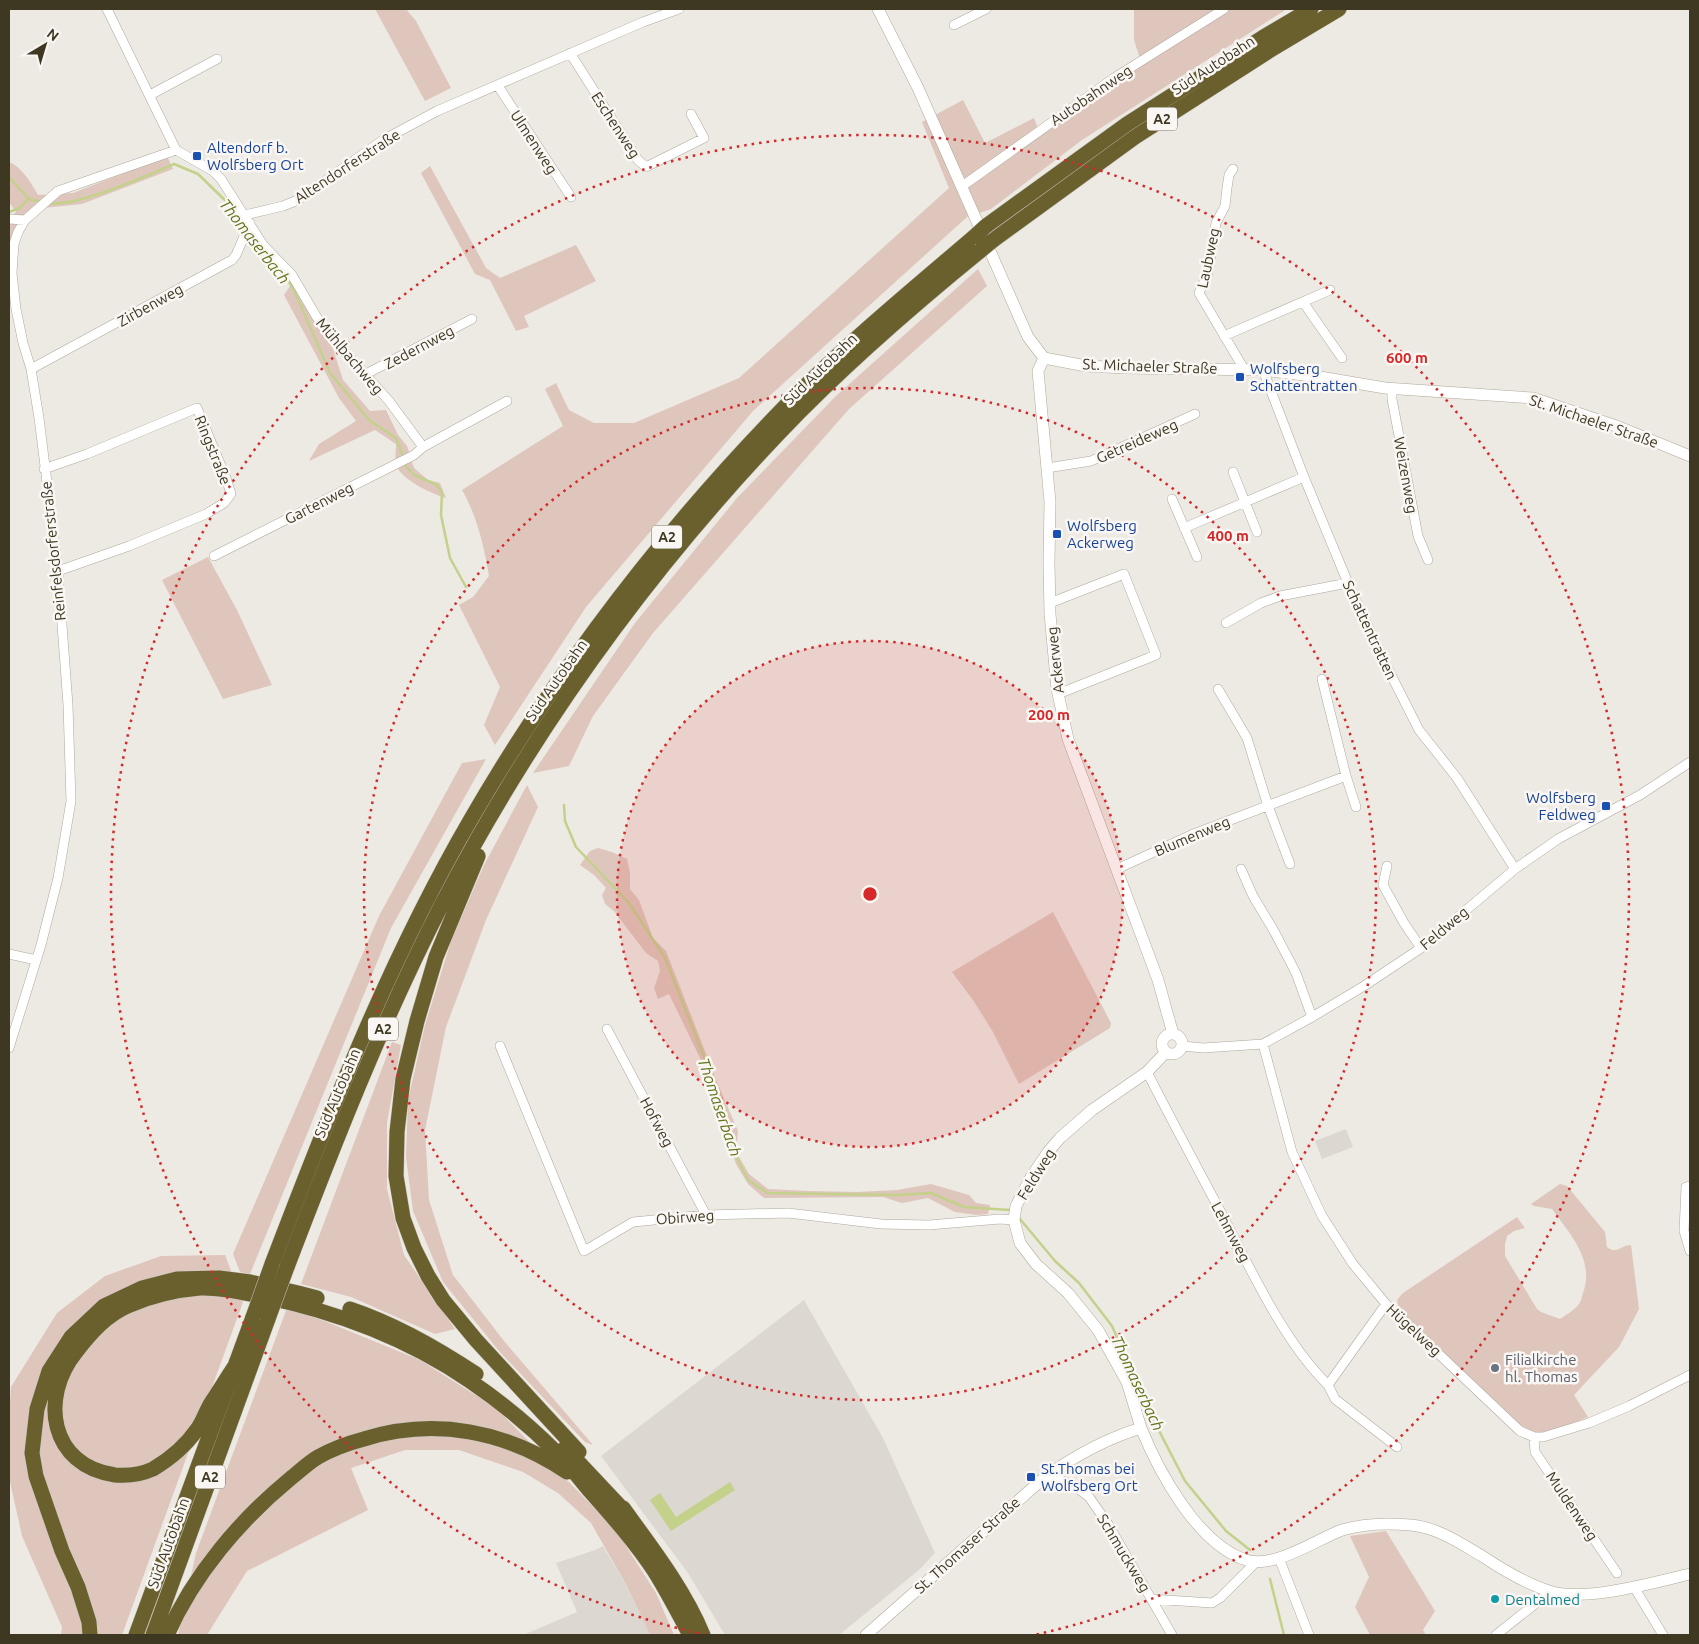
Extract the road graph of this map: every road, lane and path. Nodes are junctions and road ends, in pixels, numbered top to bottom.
1 (107, 9) edge
2 (679, 9) edge
3 (878, 9) edge
4 (986, 9) edge
5 (1224, 9) edge
6 (1311, 9) edge
7 (1339, 9) edge
8 (954, 25) dead end
9 (570, 53) junction
10 (217, 59) dead end
11 (498, 86) junction
12 (150, 95) junction
13 (691, 114) dead end
14 (176, 150) junction
15 (1233, 169) dead end
16 (961, 187) junction
17 (571, 197) dead end
18 (9, 219) edge
19 (25, 220) junction
20 (247, 222) junction
21 (977, 244) junction
22 (1330, 290) dead end
23 (1303, 302) junction
24 (472, 319) dead end
25 (1224, 336) junction
26 (1044, 358) junction
27 (1342, 358) dead end
28 (31, 369) junction
29 (1244, 369) junction
30 (1263, 370) junction
31 (366, 374) junction
32 (1392, 388) junction
33 (507, 401) dead end
34 (1196, 414) dead end
35 (423, 447) junction
36 (1690, 456) edge
37 (1047, 468) junction
38 (44, 469) junction
39 (1233, 472) dead end
40 (1304, 477) junction
41 (1172, 499) dead end
42 (1245, 502) junction
43 (1184, 528) junction
44 (1258, 532) dead end
45 (214, 556) dead end
46 (1197, 557) dead end
47 (1428, 560) dead end
48 (58, 571) junction
49 (1348, 583) junction
50 (1050, 604) junction
51 (1226, 623) dead end
52 (1322, 679) dead end
53 (1218, 689) dead end
54 (1058, 694) junction
55 (1690, 762) edge
56 (1346, 776) junction
57 (499, 801) junction
58 (1268, 806) junction
59 (1356, 807) dead end
60 (1290, 864) dead end
61 (1387, 866) dead end
62 (1117, 869) junction
63 (1242, 869) dead end
64 (1515, 869) junction
65 (1421, 948) junction
66 (9, 954) edge
67 (36, 960) junction
68 (1312, 1018) junction
69 (607, 1030) dead end
70 (1173, 1034) junction
71 (1263, 1044) junction
72 (500, 1046) dead end
73 (1182, 1046) junction
74 (9, 1048) edge
75 (1166, 1052) junction
76 (1146, 1072) junction
77 (1690, 1186) edge
78 (706, 1215) junction
79 (1014, 1220) junction
80 (1690, 1251) edge
81 (280, 1265) junction
82 (1386, 1304) junction
83 (261, 1318) junction
84 (235, 1366) junction
85 (1690, 1375) edge
86 (1328, 1385) junction
87 (1141, 1428) junction
88 (1534, 1437) junction
89 (1397, 1447) dead end
90 (1048, 1475) junction
91 (585, 1484) junction
92 (629, 1516) junction
93 (1279, 1558) junction
94 (1256, 1562) junction
95 (1618, 1573) dead end
96 (1690, 1574) edge
97 (1634, 1587) junction
98 (1550, 1592) junction
99 (1151, 1599) junction
100 (1658, 1634) edge
101 (90, 1635) edge
102 (136, 1635) edge
103 (153, 1635) edge
104 (167, 1635) edge
105 (690, 1635) edge
106 (702, 1635) edge
107 (866, 1635) edge
108 (1172, 1635) edge
109 (1309, 1635) edge
110 (1496, 1635) edge

1 - 12 street
2 - 9 street, Altendorferstraße
3 - 16 main road
4 - 8 street
5 - 16 street, Autobahnweg
6 - 21 highway, Süd Autobahn / A2, bridge
7 - 21 highway, Süd Autobahn / A2, bridge
9 - 11 street, Altendorferstraße
9 - 13 street, Eschenweg
10 - 12 street
11 - 17 street, Ulmenweg
11 - 20 street, Altendorferstraße
12 - 14 street
14 - 19 street, Reinfelsdorferstraße
14 - 20 street
15 - 25 street, Laubweg
16 - 26 main road
18 - 19 street
19 - 28 street, Reinfelsdorferstraße
20 - 28 street, Zirbenweg
20 - 31 street, Mühlbachweg
21 - 57 highway, Süd Autobahn / A2
21 - 81 highway, Süd Autobahn / A2
22 - 23 street
23 - 25 street
23 - 27 street
24 - 31 street, Zedernweg
25 - 29 street, Laubweg
26 - 29 main road, St. Michaeler Straße
26 - 37 main road, Ackerweg
28 - 38 street, Reinfelsdorferstraße
29 - 30 main road, St. Michaeler Straße
30 - 32 main road, St. Michaeler Straße
30 - 40 street, Schattentratten
31 - 35 street, Mühlbachweg
32 - 36 main road, St. Michaeler Straße
32 - 47 street, Weizenweg
33 - 35 street, Gartenweg
34 - 37 street, Getreideweg
35 - 45 street, Gartenweg
37 - 50 main road, Ackerweg
38 - 48 street, Reinfelsdorferstraße
38 - 48 street, Ringstraße
39 - 42 street
40 - 42 street
40 - 49 street, Schattentratten
41 - 43 street
42 - 43 street
42 - 44 street
43 - 46 street
48 - 67 street, Reinfelsdorferstraße
49 - 51 street
49 - 64 street, Schattentratten
50 - 54 main road, Ackerweg
50 - 54 street
52 - 56 street
53 - 58 street
54 - 62 main road, Ackerweg
55 - 64 street, Feldweg
56 - 58 street, Blumenweg
56 - 59 street
57 - 81 highway, Süd Autobahn / A2
57 - 92 highway
58 - 60 street
58 - 62 street, Blumenweg
61 - 65 street
62 - 70 main road, Ackerweg
63 - 68 street
64 - 65 street, Feldweg
65 - 68 street, Feldweg
66 - 67 street
67 - 74 street, Reinfelsdorferstraße
68 - 71 street, Feldweg
69 - 78 street, Hofweg
70 - 73 main road
70 - 75 main road
71 - 73 street, Feldweg
71 - 82 street, Hügelweg
72 - 78 street, Obirweg
73 - 75 main road
75 - 76 main road, Feldweg
76 - 79 main road, Feldweg
76 - 86 street, Lehmweg
77 - 80 street
78 - 79 street, Obirweg
79 - 87 main road, Feldweg
81 - 83 highway, Süd Autobahn / A2, bridge
82 - 86 street
82 - 88 street, Hügelweg
83 - 84 highway, Süd Autobahn / A2
83 - 103 highway, Süd Autobahn / A2
84 - 91 highway
84 - 102 highway, Süd Autobahn / A2
85 - 88 street
86 - 89 street, Lehmweg
87 - 90 main road, St. Thomaser Straße
87 - 94 main road
88 - 95 street, Muldenweg
90 - 99 street, Schmuckweg
90 - 107 main road, St. Thomaser Straße
91 - 104 highway
91 - 105 highway
92 - 101 highway
92 - 106 highway
93 - 94 main road
93 - 98 main road
93 - 109 street
94 - 99 street, Schmuckweg
96 - 97 main road
97 - 98 main road
97 - 100 street
98 - 110 street
99 - 108 street, Schmuckweg

